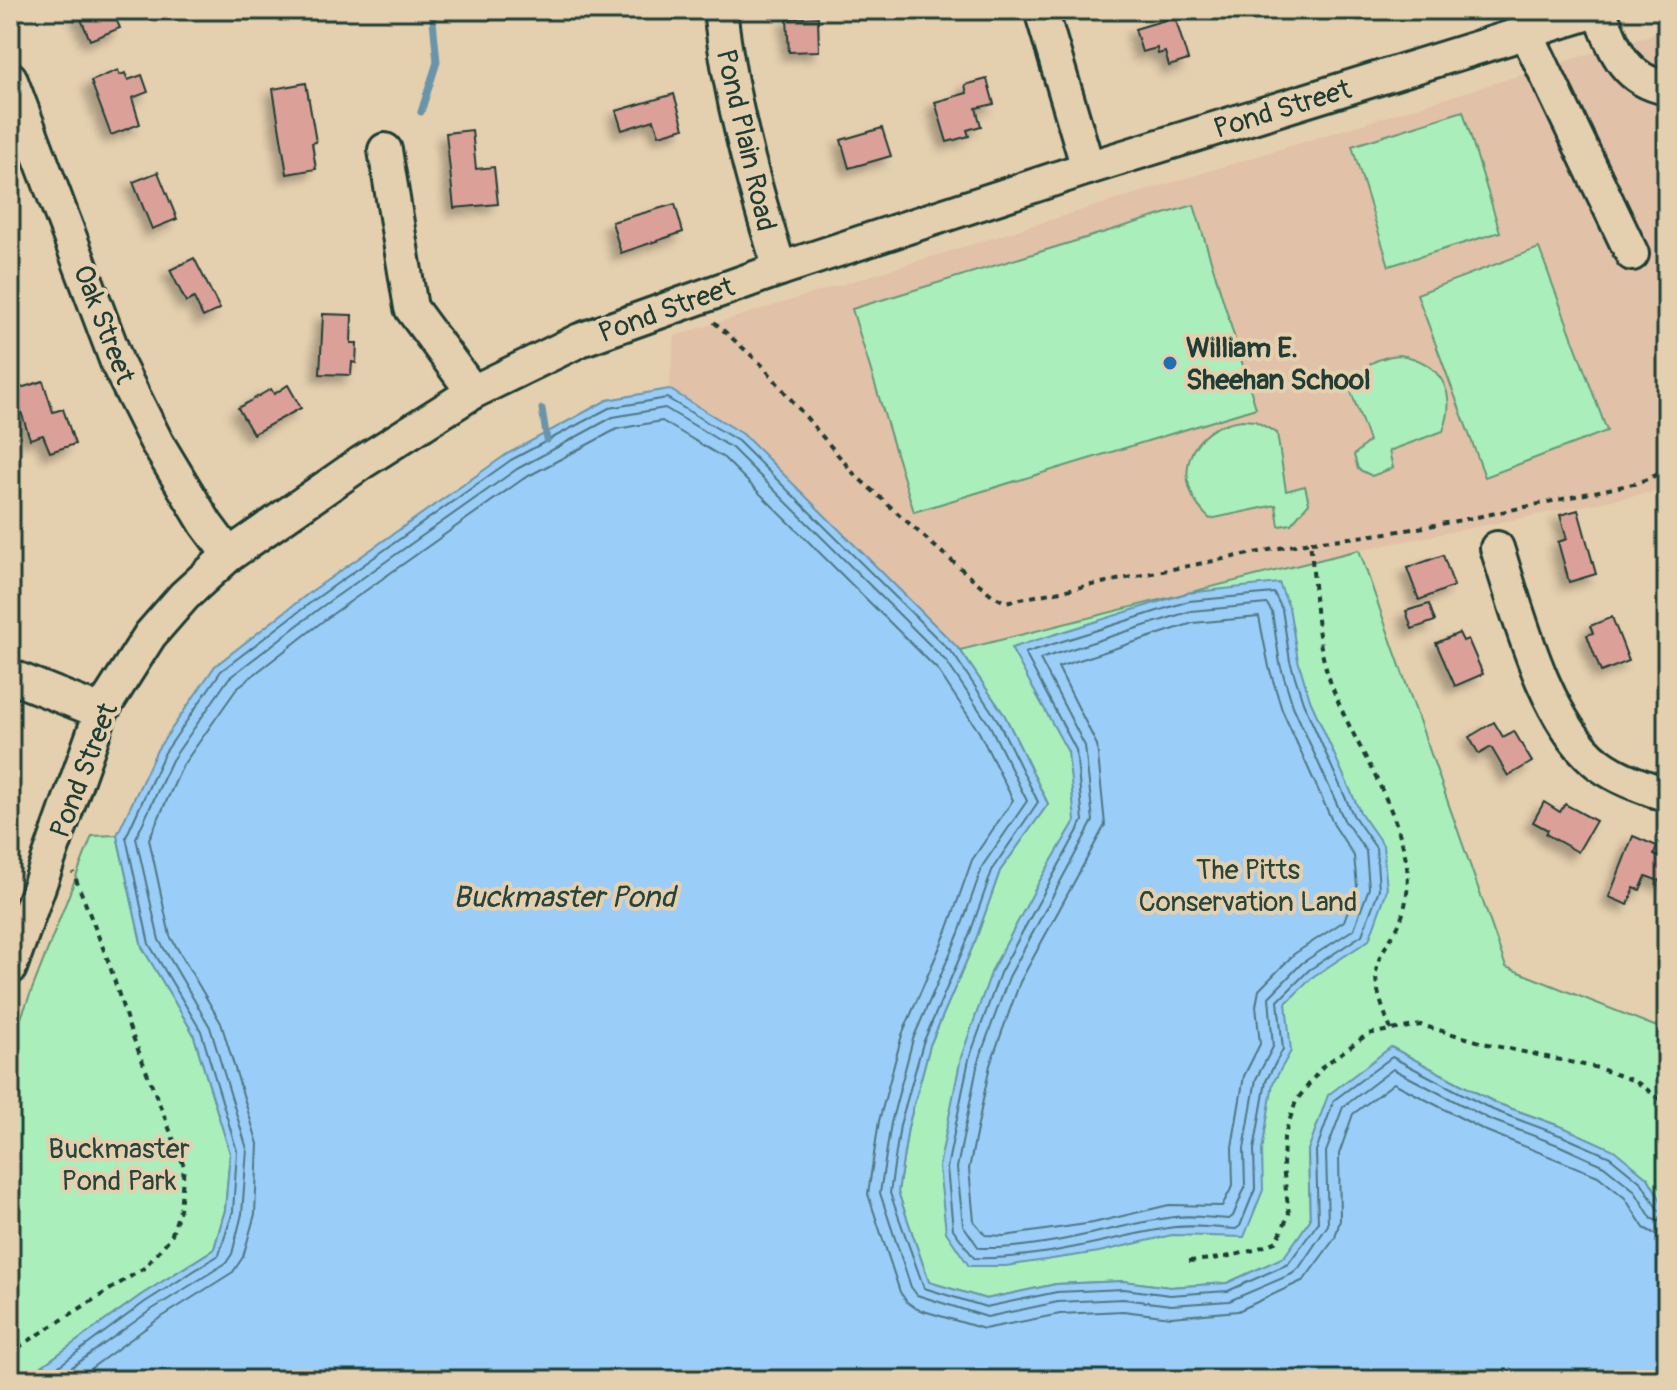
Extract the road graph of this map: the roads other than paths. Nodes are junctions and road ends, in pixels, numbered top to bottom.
1 (720, 10) edge
2 (1041, 10) edge
3 (1599, 10) edge
4 (1526, 32) junction
5 (10, 78) edge
6 (1667, 88) edge
7 (385, 150) dead end
8 (1088, 168) junction
9 (1632, 254) dead end
10 (780, 269) junction
11 (473, 392) junction
12 (1497, 548) dead end
13 (229, 555) junction
14 (10, 676) edge
15 (101, 712) junction
16 (1667, 795) edge
17 (10, 968) edge

1 - 10 street, Pond Plain Road
2 - 8 street
3 - 4 street, Pond Street
3 - 6 street
4 - 8 street, Pond Street
4 - 9 street
5 - 13 street, Oak Street
7 - 11 street
8 - 10 street, Pond Street
10 - 11 street, Pond Street
11 - 13 street, Pond Street
12 - 16 street
13 - 15 street, Pond Street
14 - 15 street
15 - 17 street, Pond Street

